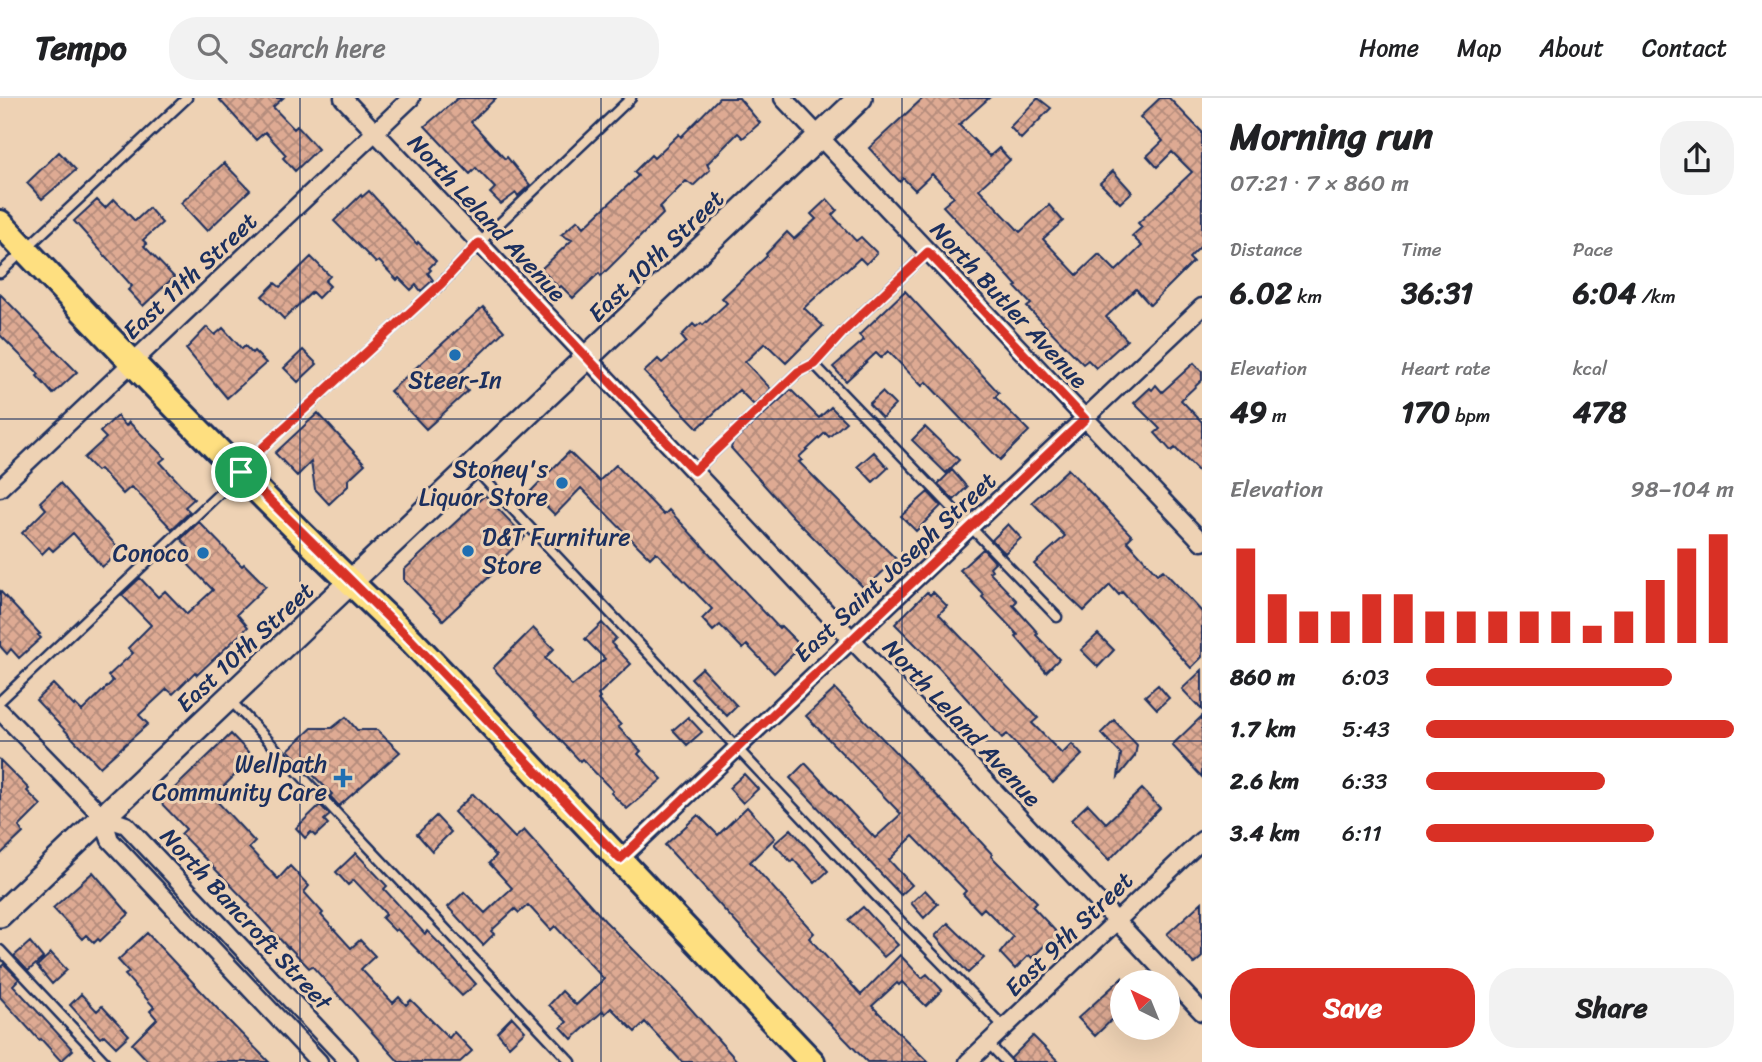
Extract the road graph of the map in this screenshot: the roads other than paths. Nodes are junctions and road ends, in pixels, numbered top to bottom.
1 (187, 98) edge
2 (343, 98) edge
3 (411, 98) edge
4 (631, 98) edge
5 (783, 98) edge
6 (860, 98) edge
7 (375, 132) junction
8 (819, 137) junction
9 (0, 223) edge
10 (479, 243) junction
11 (25, 250) junction
12 (928, 252) junction
13 (0, 273) edge
14 (1202, 307) edge
15 (587, 358) junction
16 (132, 363) junction
17 (814, 364) junction
18 (1085, 419) junction
19 (473, 467) junction
20 (694, 471) junction
21 (241, 472) junction
22 (0, 488) edge
23 (971, 527) junction
24 (1202, 542) edge
25 (351, 583) junction
26 (1057, 617) dead end
27 (852, 639) junction
28 (229, 699) junction
29 (0, 701) edge
30 (0, 712) edge
31 (739, 747) junction
32 (103, 817) junction
33 (1202, 839) edge
34 (620, 859) junction
35 (0, 915) edge
36 (1115, 921) junction
37 (0, 950) edge
38 (1202, 1012) edge
39 (1004, 1027) junction
40 (988, 1043) junction
41 (105, 1062) edge
42 (318, 1062) edge
43 (349, 1062) edge
44 (571, 1062) edge
45 (812, 1062) edge
46 (968, 1062) edge
47 (1006, 1062) edge

1 - 11 lane
2 - 7 street, North Leland Avenue
3 - 7 street, East 11th Street
4 - 10 lane
5 - 8 street, North Butler Avenue
6 - 8 main road, East 10th Street
7 - 10 street, North Leland Avenue
7 - 16 street, East 11th Street
8 - 12 street, North Butler Avenue
8 - 15 main road, East 10th Street
9 - 11 main road
10 - 15 street, North Leland Avenue
10 - 21 lane
11 - 13 lane
11 - 16 main road
12 - 17 lane
12 - 18 street, North Butler Avenue
14 - 18 street, East Saint Joseph Street
15 - 19 main road, East 10th Street
15 - 20 street, North Leland Avenue
16 - 21 main road
16 - 22 street, East 11th Street
17 - 20 lane
17 - 23 lane
18 - 23 street, East Saint Joseph Street
18 - 24 street, North Butler Avenue
19 - 25 main road, East 10th Street
19 - 31 lane
20 - 27 street, North Leland Avenue
21 - 25 main road
21 - 29 lane
23 - 26 lane
23 - 27 street, East Saint Joseph Street
25 - 28 main road, East 10th Street
25 - 34 main road
27 - 31 street, East Saint Joseph Street
27 - 36 street, North Leland Avenue
28 - 32 main road, East 10th Street
28 - 44 lane
30 - 32 street, North Bancroft Street
31 - 34 street, East Saint Joseph Street
31 - 39 lane
32 - 35 main road, East 10th Street
32 - 42 street, North Bancroft Street
32 - 43 street, North Bancroft Street
33 - 36 street, East 9th Street
34 - 45 main road
36 - 38 street, North Leland Avenue
36 - 39 street, East 9th Street
37 - 41 lane
39 - 40 street, East 9th Street
40 - 46 street, East 9th Street
40 - 47 lane

